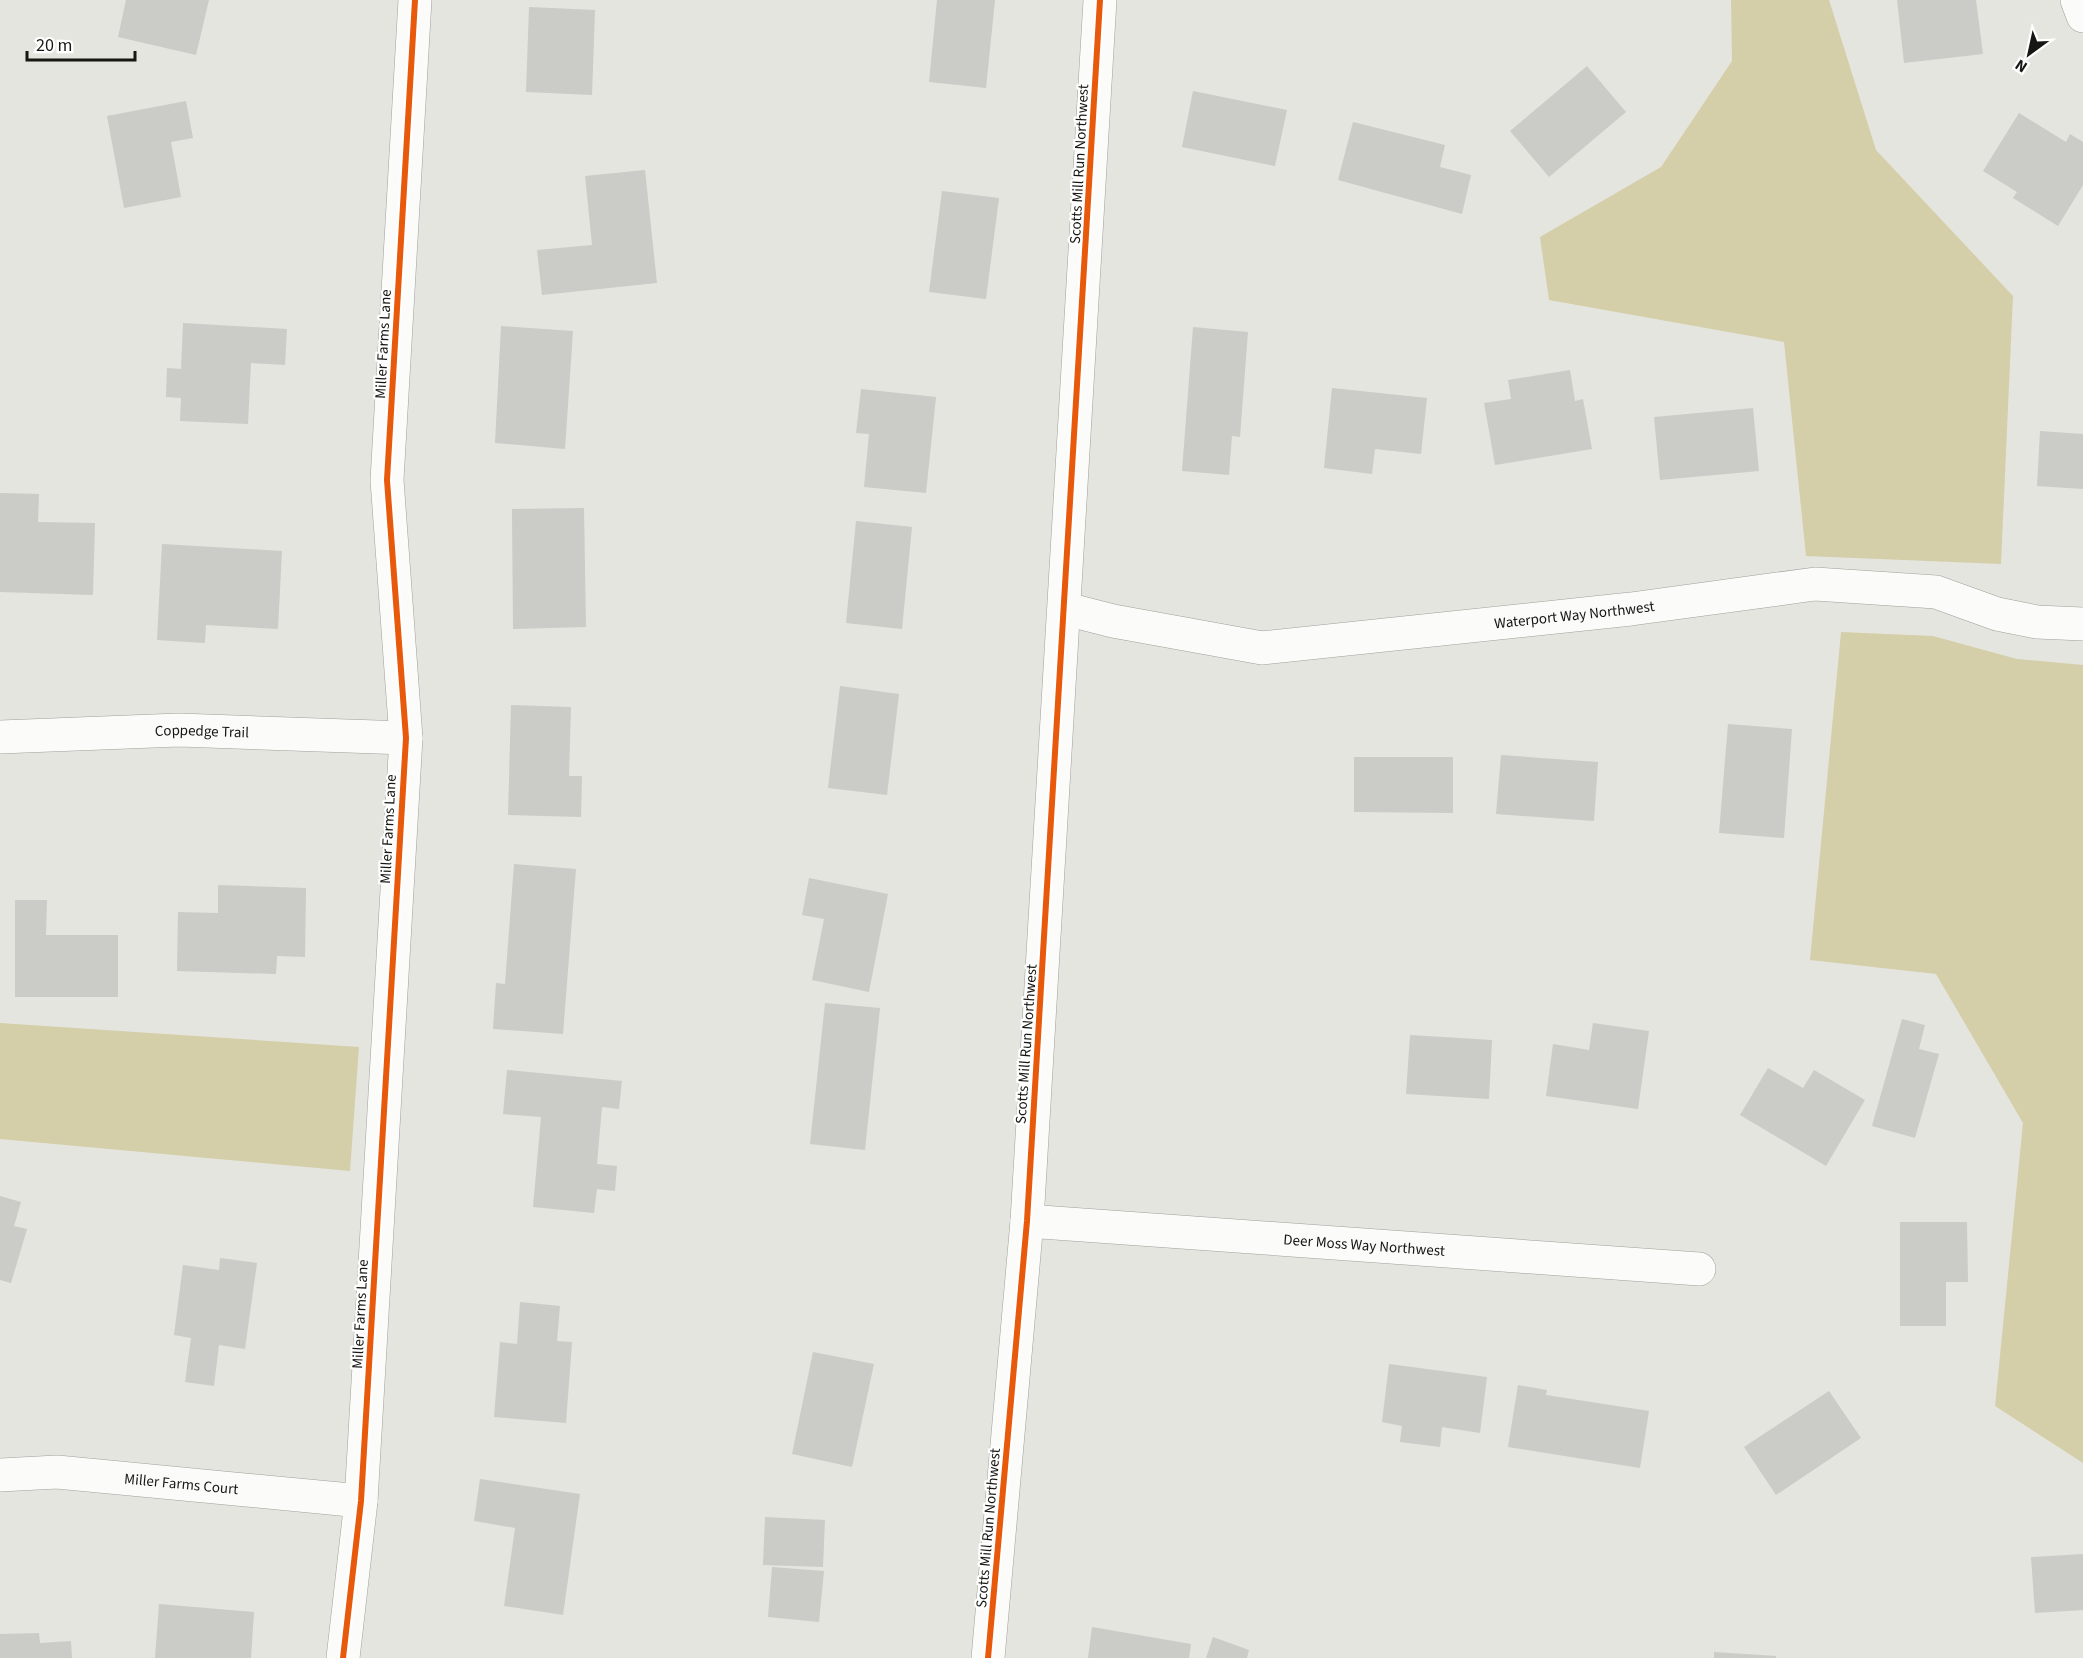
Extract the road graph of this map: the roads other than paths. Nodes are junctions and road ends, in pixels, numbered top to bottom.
1 (415, 0) edge
2 (1100, 0) edge
3 (2077, 0) edge
4 (2083, 16) edge
5 (1066, 609) junction
6 (2083, 624) edge
7 (0, 737) edge
8 (406, 738) junction
9 (1027, 1221) junction
10 (1699, 1269) dead end
11 (0, 1475) edge
12 (361, 1501) junction
13 (343, 1658) edge
14 (988, 1658) edge

1 - 8 street, Miller Farms Lane
2 - 5 street, Scotts Mill Run Northwest
3 - 4 street
5 - 6 street, Waterport Way Northwest
5 - 9 street, Scotts Mill Run Northwest
7 - 8 street, Coppedge Trail
8 - 12 street, Miller Farms Lane
9 - 10 street, Deer Moss Way Northwest
9 - 14 street, Scotts Mill Run Northwest
11 - 12 street, Miller Farms Court
12 - 13 street, Miller Farms Lane

